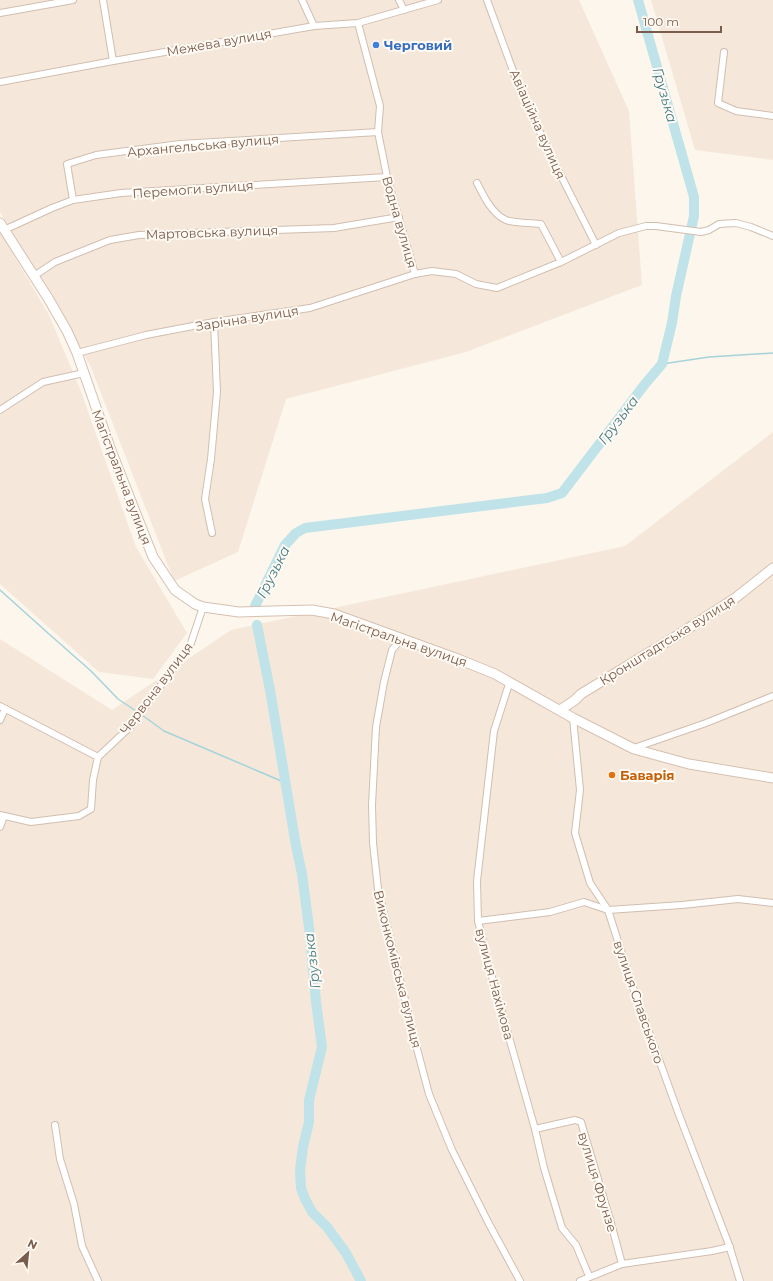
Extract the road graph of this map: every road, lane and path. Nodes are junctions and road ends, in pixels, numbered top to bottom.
1 (73, 0) edge
2 (102, 0) edge
3 (302, 0) edge
4 (399, 0) edge
5 (438, 0) edge
6 (486, 0) edge
7 (404, 10) junction
8 (0, 13) edge
9 (358, 23) junction
10 (314, 26) junction
11 (724, 52) dead end
12 (113, 60) junction
13 (0, 82) edge
14 (773, 116) edge
15 (378, 132) junction
16 (387, 177) junction
17 (477, 183) dead end
18 (74, 200) junction
19 (399, 217) junction
20 (2, 227) edge
21 (773, 236) edge
22 (596, 245) junction
23 (561, 262) junction
24 (415, 274) junction
25 (34, 276) junction
26 (214, 322) junction
27 (77, 353) junction
28 (84, 373) junction
29 (0, 410) edge
30 (212, 533) dead end
31 (773, 568) edge
32 (203, 607) junction
33 (401, 639) junction
34 (510, 681) junction
35 (773, 696) edge
36 (575, 700) junction
37 (3, 707) edge
38 (560, 710) junction
39 (573, 718) junction
40 (0, 720) edge
41 (634, 749) junction
42 (98, 757) junction
43 (773, 778) edge
44 (2, 816) edge
45 (0, 828) edge
46 (773, 903) edge
47 (608, 910) junction
48 (478, 921) junction
49 (55, 1124) dead end
50 (535, 1128) junction
51 (730, 1247) junction
52 (622, 1264) junction
53 (589, 1276) junction
54 (98, 1281) edge
55 (520, 1281) edge
56 (580, 1281) edge
57 (740, 1281) edge

1 - 8 street
2 - 12 street
3 - 10 street
4 - 7 street
5 - 7 street, Межева вулиця
6 - 22 street, Авіаційна вулиця
7 - 9 street, Межева вулиця
9 - 10 street, Межева вулиця
9 - 15 street, Водна вулиця
10 - 12 street, Межева вулиця
11 - 14 street
12 - 13 street, Межева вулиця
15 - 16 street, Водна вулиця
15 - 18 street, Архангельська вулиця
16 - 18 street, Перемоги вулиця
16 - 19 street, Водна вулиця
17 - 23 street
18 - 20 street, Перемоги вулиця
19 - 24 street, Водна вулиця
19 - 25 street, Мартовська вулиця
20 - 25 main road, Магістральна вулиця
21 - 22 street, Водна вулиця
22 - 23 street, Водна вулиця
23 - 24 street, Водна вулиця
24 - 26 street, Зарічна вулиця
25 - 27 main road, Магістральна вулиця
26 - 27 street, Зарічна вулиця
26 - 30 street
27 - 28 main road, Магістральна вулиця
28 - 29 street
28 - 32 main road, Магістральна вулиця
31 - 36 main road, Кронштадтська вулиця
32 - 33 main road, Магістральна вулиця
32 - 42 street, Червона вулиця
33 - 34 main road, Магістральна вулиця
33 - 55 street, Виконкомівська вулиця
34 - 38 main road, Магістральна вулиця
34 - 48 street, вулиця Нахімова
35 - 41 street
36 - 38 main road, Кронштадтська вулиця
36 - 39 main road
37 - 40 street
37 - 42 street
38 - 39 main road, Магістральна вулиця
39 - 41 main road, Магістральна вулиця
39 - 47 street, вулиця Славського
41 - 43 main road, Магістральна вулиця
42 - 44 street
44 - 45 street
46 - 47 street
47 - 48 street
47 - 51 street, вулиця Славського
48 - 50 street, вулиця Нахімова
49 - 54 street
50 - 52 street, вулиця Фрунзе
50 - 53 street, вулиця Нахімова
51 - 52 street
51 - 57 street, вулиця Славського
52 - 53 street
53 - 56 street

